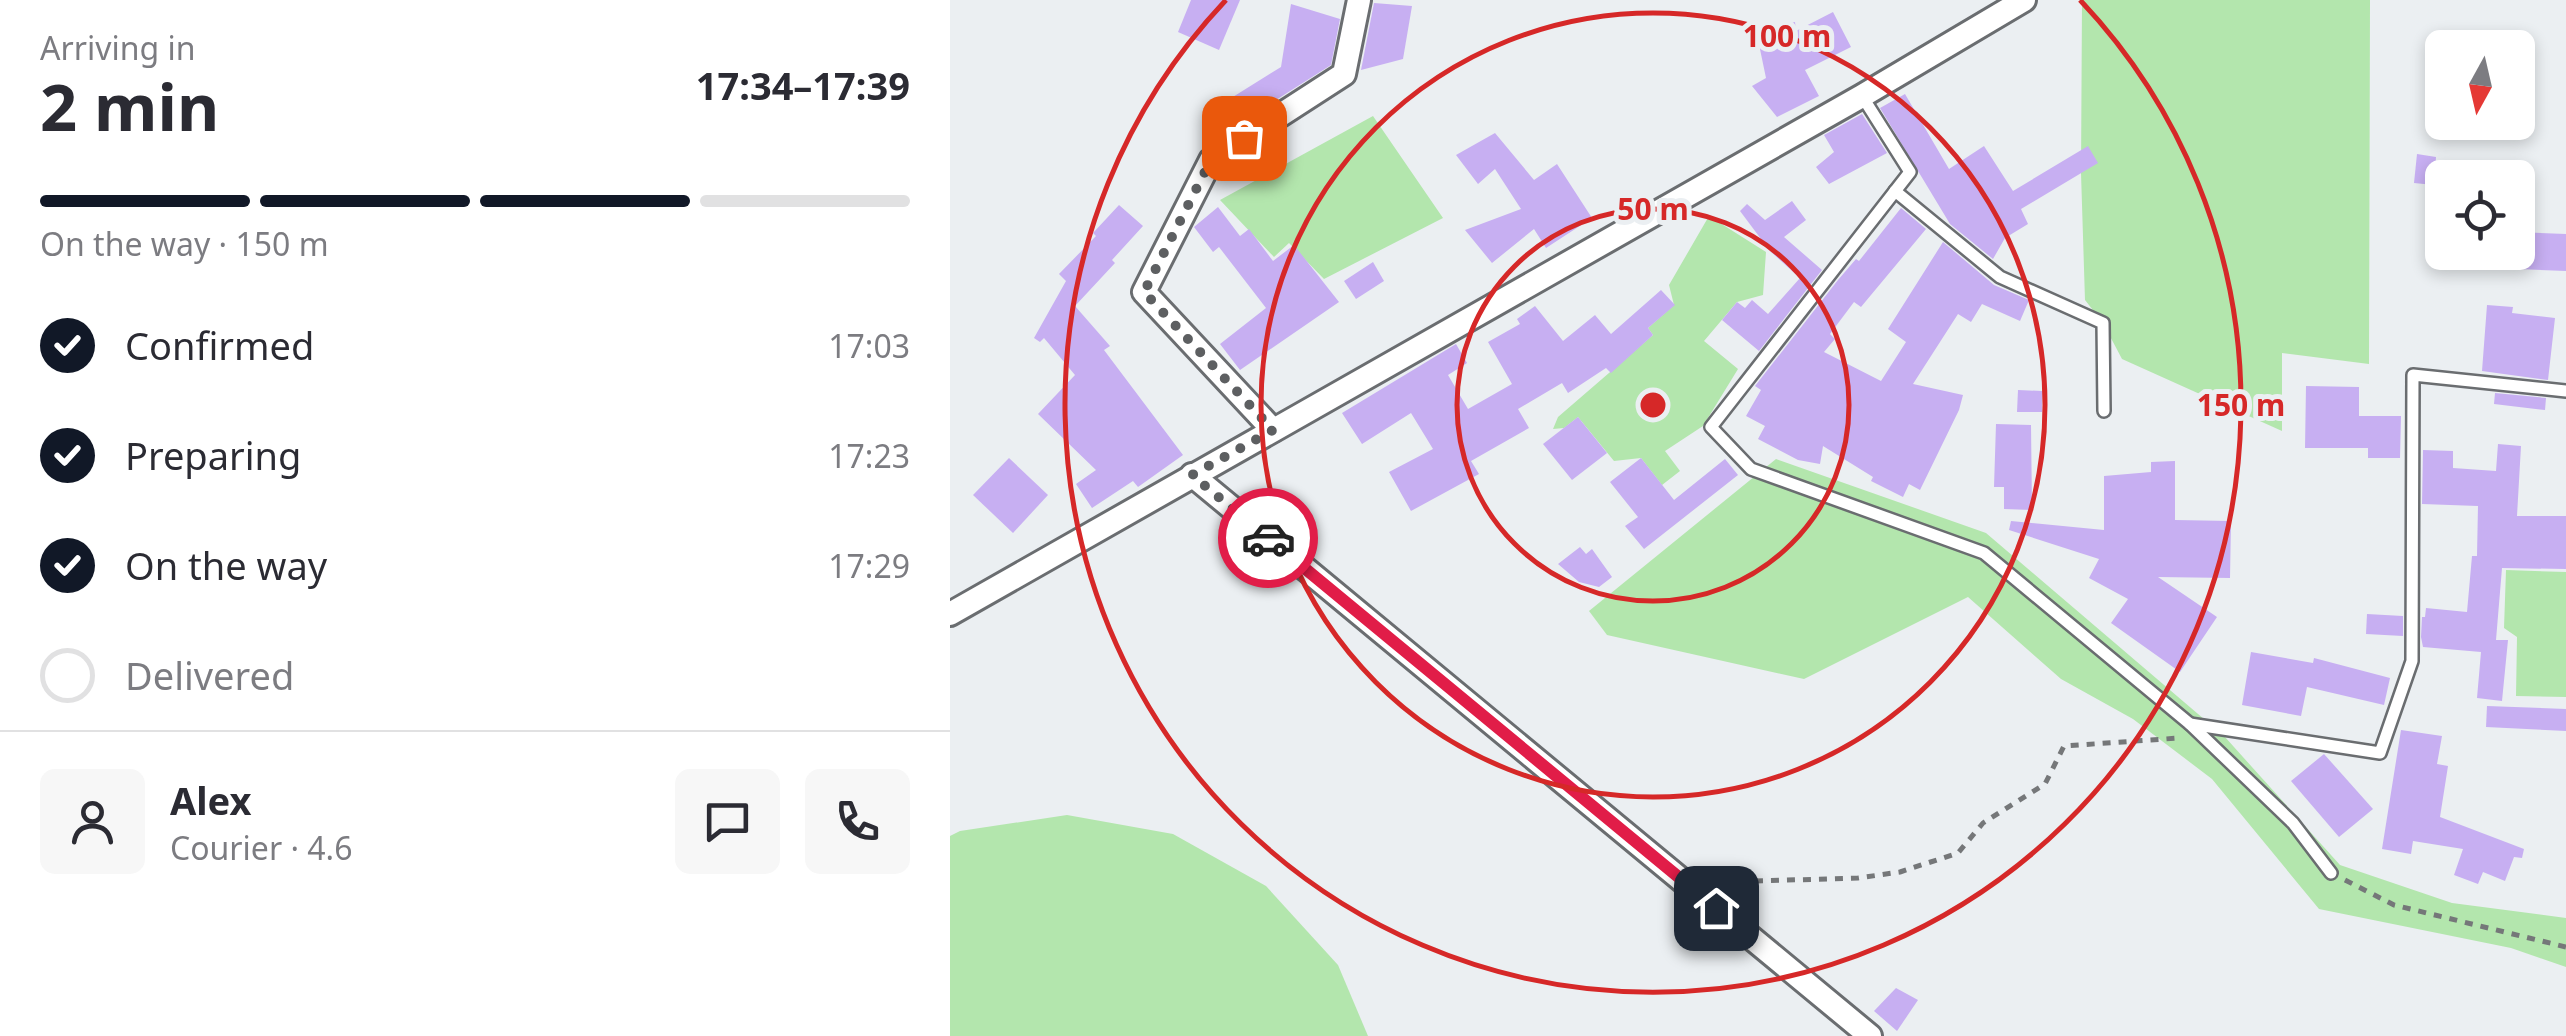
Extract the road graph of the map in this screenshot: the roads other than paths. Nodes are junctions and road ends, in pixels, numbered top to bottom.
1 (1358, 0) edge
2 (2024, 0) edge
3 (1862, 96) junction
4 (1894, 192) junction
5 (2566, 391) edge
6 (2104, 411) dead end
7 (1273, 430) junction
8 (1192, 475) junction
9 (950, 614) edge
10 (2190, 724) junction
11 (2331, 873) road end
12 (1870, 1036) edge

1 - 7 street
2 - 3 street
3 - 4 lane
3 - 7 street
4 - 6 lane
4 - 10 lane
5 - 10 lane
7 - 8 street
8 - 9 street
8 - 12 street
10 - 11 lane

